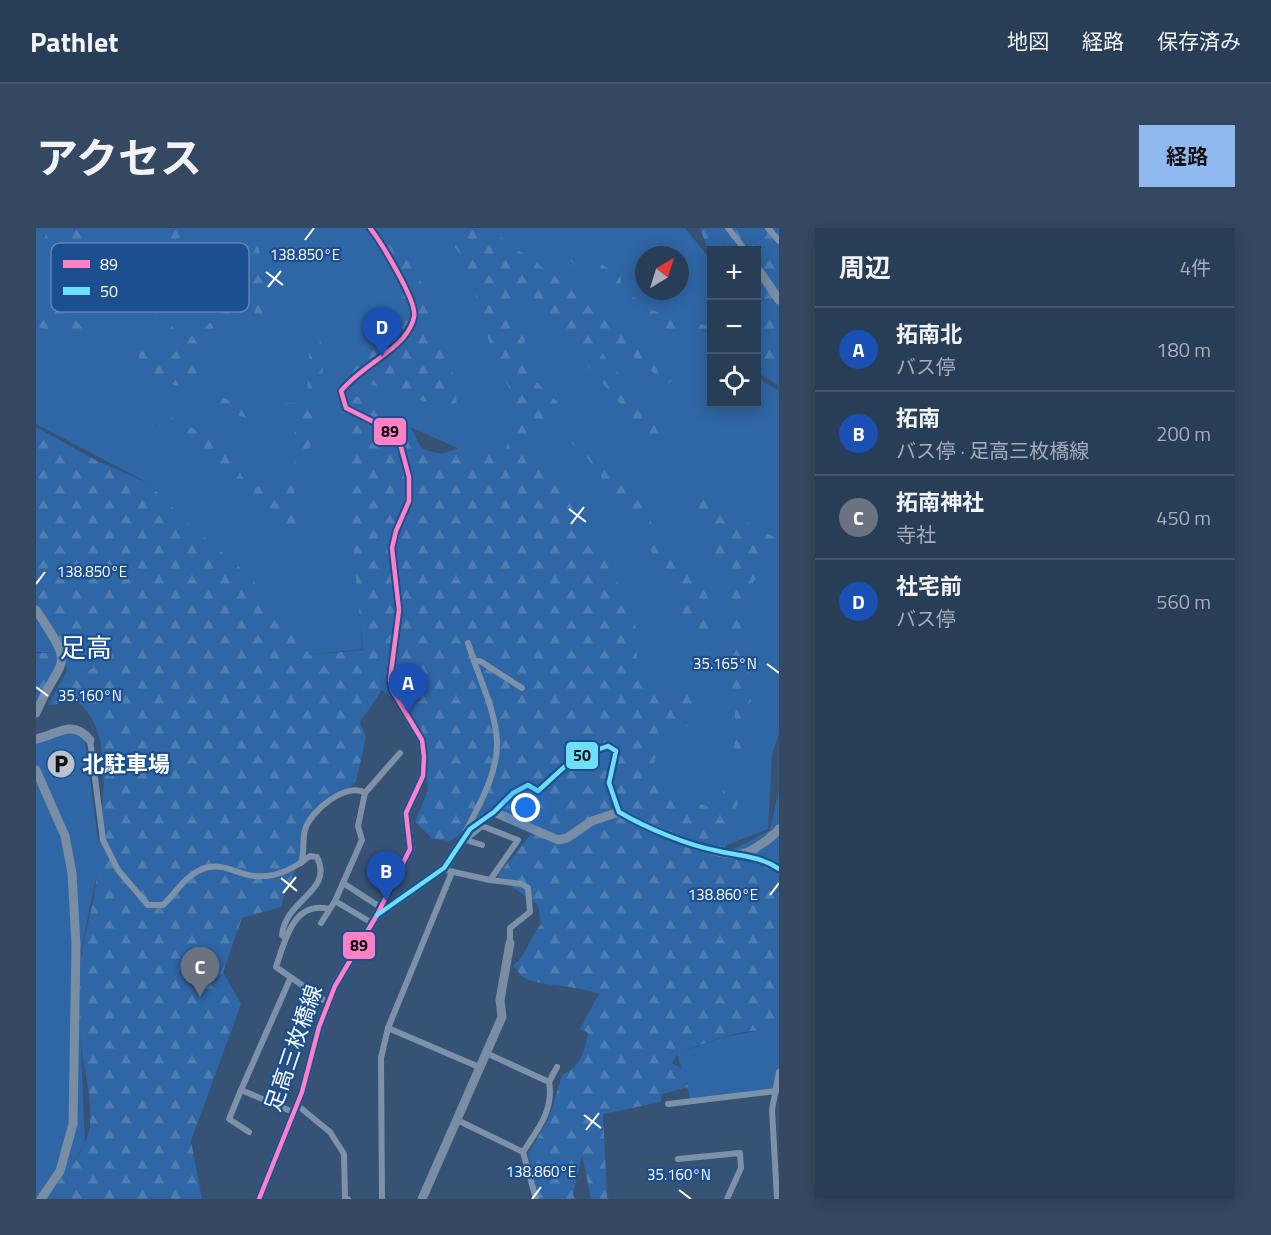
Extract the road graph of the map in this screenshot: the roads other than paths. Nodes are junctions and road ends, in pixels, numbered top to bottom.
1 (370, 228) edge
2 (728, 228) edge
3 (768, 228) edge
4 (779, 241) edge
5 (742, 246) edge
6 (761, 273) edge
7 (779, 300) edge
8 (36, 610) edge
9 (468, 643) dead end
10 (474, 661) junction
11 (522, 688) dead end
12 (36, 713) edge
13 (36, 740) edge
14 (90, 740) joint
15 (400, 753) dead end
16 (36, 771) edge
17 (365, 793) junction
18 (494, 812) junction
19 (619, 812) junction
20 (779, 829) edge
21 (464, 840) junction
22 (482, 845) dead end
23 (741, 854) junction
24 (301, 863) junction
25 (779, 869) edge
26 (448, 870) junction
27 (490, 880) junction
28 (343, 883) junction
29 (335, 901) junction
30 (329, 909) junction
31 (376, 915) junction
32 (321, 923) dead end
33 (285, 938) junction
34 (510, 942) joint
35 (290, 979) junction
36 (328, 1004) junction
37 (388, 1028) junction
38 (486, 1053) junction
39 (479, 1067) junction
40 (557, 1067) dead end
41 (779, 1072) edge
42 (549, 1082) junction
43 (242, 1090) junction
44 (776, 1091) junction
45 (668, 1104) dead end
46 (295, 1108) junction
47 (457, 1120) junction
48 (249, 1132) dead end
49 (523, 1152) junction
50 (678, 1158) dead end
51 (41, 1199) edge
52 (259, 1199) edge
53 (348, 1199) edge
54 (382, 1199) edge
55 (422, 1199) edge
56 (536, 1199) edge
57 (727, 1199) edge
58 (777, 1199) edge

1 - 31 street, 足高三枚橋線
2 - 5 street
3 - 4 street
6 - 7 street
8 - 12 street
9 - 10 street
10 - 11 street
10 - 21 street
13 - 14 street
14 - 24 street
15 - 17 street
16 - 51 street
17 - 24 street
17 - 28 street
18 - 19 street
18 - 19 street
18 - 21 street
19 - 23 street
20 - 23 street
21 - 22 street
21 - 26 street
21 - 27 street
23 - 25 street
24 - 33 street
26 - 27 street
26 - 31 street
26 - 37 street
27 - 34 street
28 - 29 street
28 - 31 street
29 - 30 street
29 - 31 street
30 - 32 street
30 - 33 street
31 - 36 street, 足高三枚橋線
33 - 35 street
34 - 38 street
35 - 36 street
35 - 43 street
36 - 46 street, 足高三枚橋線
37 - 39 street
37 - 54 street
38 - 39 street
38 - 42 street
39 - 47 street
40 - 42 street
41 - 44 street
42 - 49 street
43 - 46 street
43 - 48 street
44 - 45 street
44 - 58 street
46 - 52 street, 足高三枚橋線
46 - 53 street
47 - 49 street
47 - 55 street
49 - 56 street
50 - 57 street

